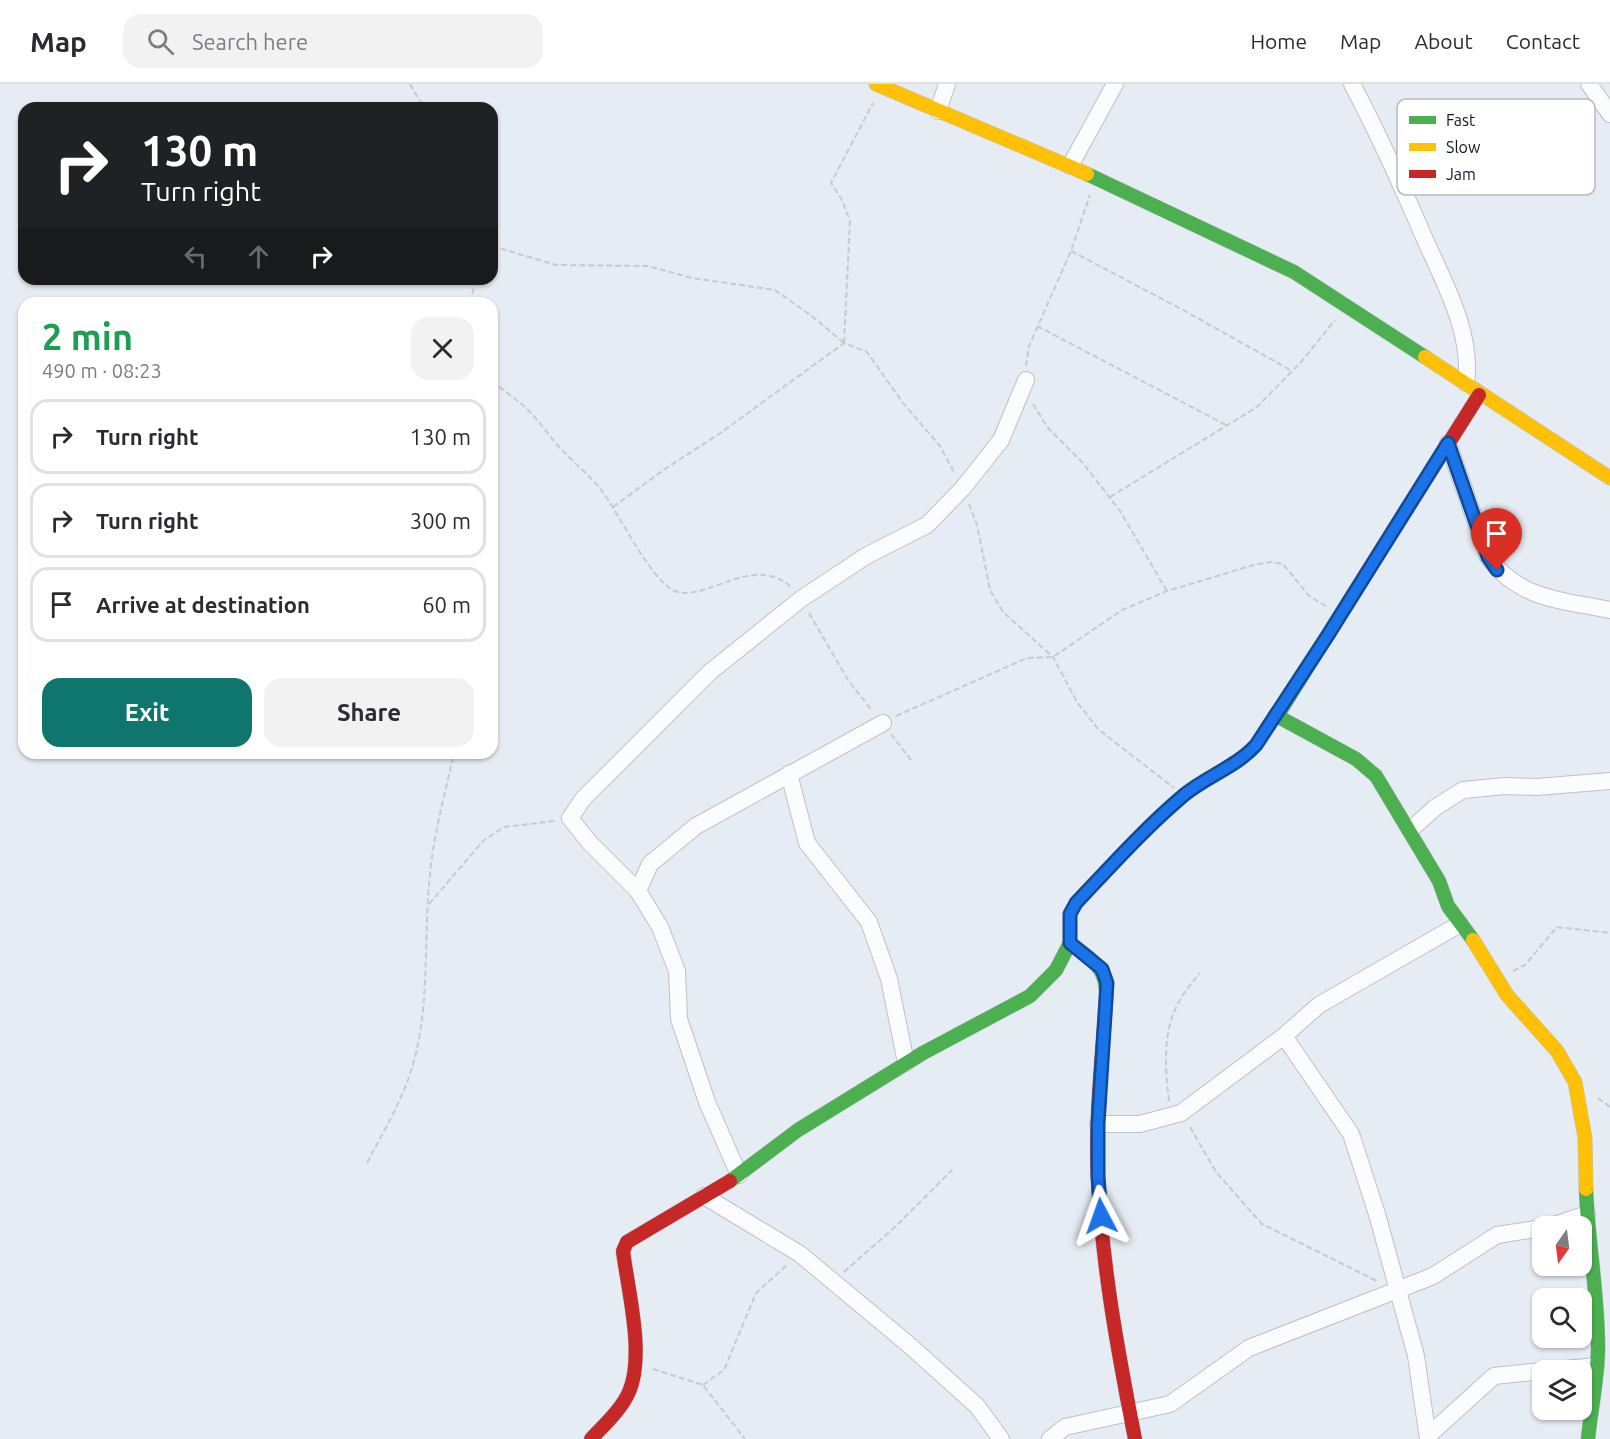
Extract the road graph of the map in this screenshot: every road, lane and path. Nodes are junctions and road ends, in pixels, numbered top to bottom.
1 (410, 84) edge
2 (947, 84) edge
3 (1115, 84) edge
4 (1352, 84) edge
5 (1589, 84) edge
6 (879, 85) edge
7 (420, 102) edge
8 (938, 111) junction
9 (1610, 114) edge
10 (1070, 166) junction
11 (1094, 176) junction
12 (1397, 178) edge
13 (1405, 195) edge
14 (498, 248) edge
15 (1071, 250) junction
16 (1346, 306) junction
17 (1037, 326) junction
18 (844, 343) junction
19 (1292, 371) junction
20 (1026, 380) junction
21 (1466, 383) junction
22 (498, 386) edge
23 (1479, 395) junction
24 (1228, 426) junction
25 (1448, 443) junction
26 (1610, 478) edge
27 (963, 488) junction
28 (1110, 497) junction
29 (613, 507) junction
30 (1167, 591) junction
31 (801, 599) junction
32 (1610, 610) edge
33 (1341, 615) junction
34 (1053, 657) junction
35 (1277, 716) junction
36 (883, 723) junction
37 (453, 759) edge
38 (911, 760) dead end
39 (789, 774) junction
40 (1610, 781) edge
41 (1183, 795) junction
42 (570, 818) junction
43 (1410, 830) junction
44 (638, 891) junction
45 (429, 904) junction
46 (1460, 924) junction
47 (1610, 933) edge
48 (1070, 943) junction
49 (1200, 973) dead end
50 (1496, 978) junction
51 (1284, 1036) junction
52 (906, 1063) junction
53 (1176, 1114) junction
54 (1098, 1124) junction
55 (367, 1163) dead end
56 (952, 1170) dead end
57 (739, 1174) junction
58 (704, 1197) junction
59 (1587, 1214) junction
60 (1581, 1216) edge
61 (1532, 1230) edge
62 (800, 1254) junction
63 (833, 1282) junction
64 (1398, 1291) junction
65 (636, 1364) junction
66 (1592, 1366) edge
67 (1596, 1366) junction
68 (1532, 1372) edge
69 (703, 1385) junction
70 (1130, 1413) junction
71 (606, 1432) edge
72 (1428, 1437) edge
73 (591, 1439) edge
74 (746, 1439) edge
75 (1001, 1439) edge
76 (1050, 1439) edge
77 (1135, 1439) edge
78 (1588, 1439) edge

1 - 7 path
2 - 8 street
3 - 10 street
4 - 12 street
5 - 9 street
6 - 8 street
6 - 18 path
8 - 10 street
10 - 11 street
11 - 15 path
11 - 16 street
13 - 21 street
14 - 18 path
15 - 17 path
15 - 19 path
16 - 19 path
16 - 21 street
17 - 20 path
17 - 24 path
18 - 27 path
18 - 29 path
19 - 24 path
20 - 27 street
20 - 28 path
21 - 23 street
22 - 29 path
23 - 25 street
23 - 26 street
24 - 28 path
25 - 32 street
25 - 33 street
27 - 31 street
27 - 34 path
28 - 30 path
29 - 31 path
30 - 33 path
30 - 34 path
31 - 36 path
31 - 42 street
33 - 35 street
34 - 36 path
34 - 41 path
35 - 41 lane
35 - 43 street
36 - 38 path
36 - 39 street
37 - 45 path
39 - 44 street
39 - 52 street
40 - 43 street
41 - 48 lane
42 - 44 street
42 - 45 path
43 - 46 street
44 - 57 street
45 - 55 path
46 - 50 street
46 - 51 street
47 - 50 path
48 - 52 street
48 - 54 street
49 - 53 path
50 - 59 street
51 - 53 street
51 - 64 street
52 - 57 street
53 - 54 street
53 - 64 path
54 - 70 street
56 - 63 path
57 - 58 street
58 - 62 street
58 - 65 street
59 - 60 street
59 - 67 street
61 - 64 street
62 - 63 street
62 - 69 path
63 - 75 street
64 - 70 street
64 - 72 street
65 - 69 path
65 - 71 street
66 - 67 street
67 - 78 street
68 - 72 street
69 - 74 path
70 - 76 street
70 - 77 street
71 - 73 street

